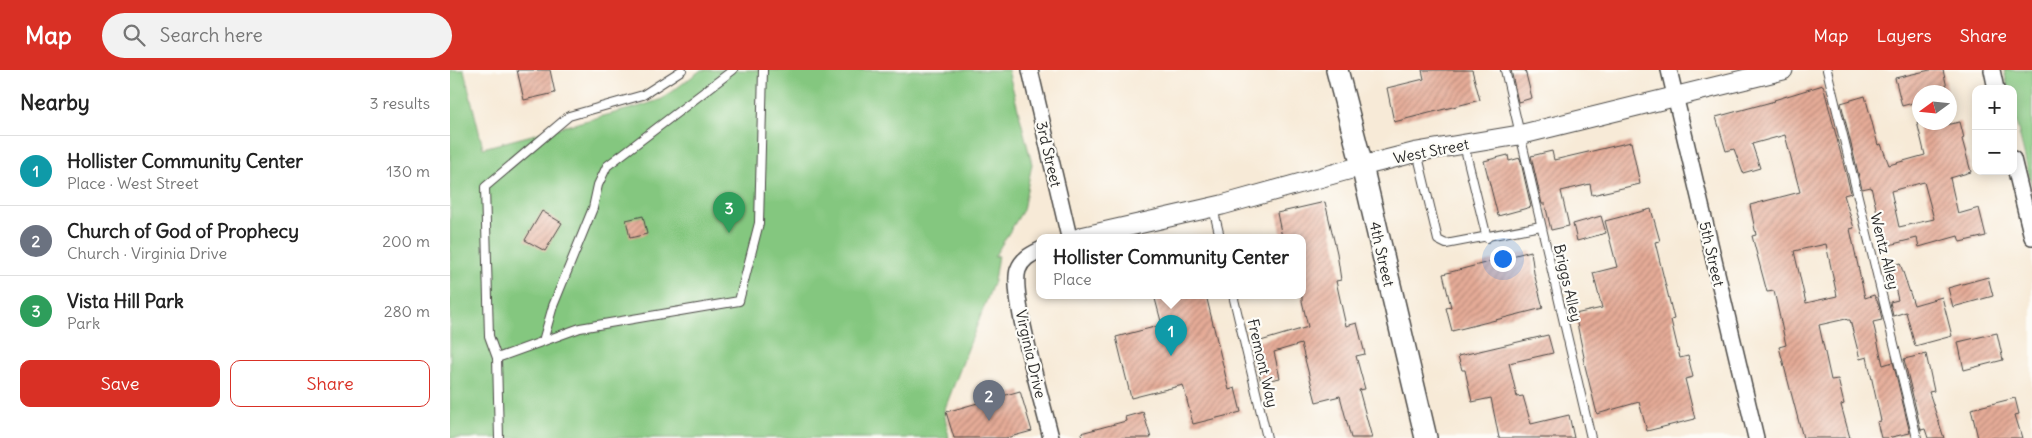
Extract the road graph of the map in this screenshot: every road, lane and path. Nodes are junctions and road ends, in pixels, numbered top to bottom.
1 (682, 70) edge
2 (733, 70) edge
3 (763, 70) edge
4 (1030, 70) edge
5 (1337, 70) edge
6 (1505, 70) edge
7 (1669, 70) edge
8 (1783, 70) edge
9 (1827, 70) edge
10 (1992, 70) edge
11 (1995, 85) edge
12 (1675, 96) junction
13 (1519, 135) junction
14 (1464, 144) junction
15 (1417, 152) junction
16 (1362, 166) junction
17 (2017, 175) edge
18 (1213, 207) junction
19 (1540, 226) junction
20 (1068, 234) edge
21 (1094, 234) edge
22 (1219, 234) edge
23 (2032, 237) edge
24 (1487, 238) junction
25 (1036, 252) edge
26 (1234, 299) edge
27 (543, 341) junction
28 (497, 358) junction
29 (499, 438) edge
30 (1051, 438) edge
31 (1267, 438) edge
32 (1426, 438) edge
33 (1591, 438) edge
34 (1756, 438) edge
35 (1917, 438) edge

1 - 28 lane
2 - 27 lane
3 - 27 lane
4 - 20 street, 3rd Street
5 - 16 main road, 4th Street
6 - 13 lane, Briggs Alley
7 - 12 street, 5th Street
8 - 12 street, West Street
9 - 35 lane, Wentz Alley
10 - 11 street
12 - 13 street, West Street
12 - 34 street, 5th Street
13 - 14 street, West Street
13 - 19 lane, Briggs Alley
14 - 15 street, West Street
14 - 24 lane
15 - 16 street, West Street
15 - 24 lane
16 - 18 street, West Street
16 - 32 main road, 4th Street
17 - 23 street
18 - 21 street, West Street
18 - 22 lane
19 - 24 lane
19 - 33 lane, Briggs Alley
25 - 30 street, Virginia Drive
26 - 31 lane, Fremont Way
27 - 28 lane
28 - 29 lane

